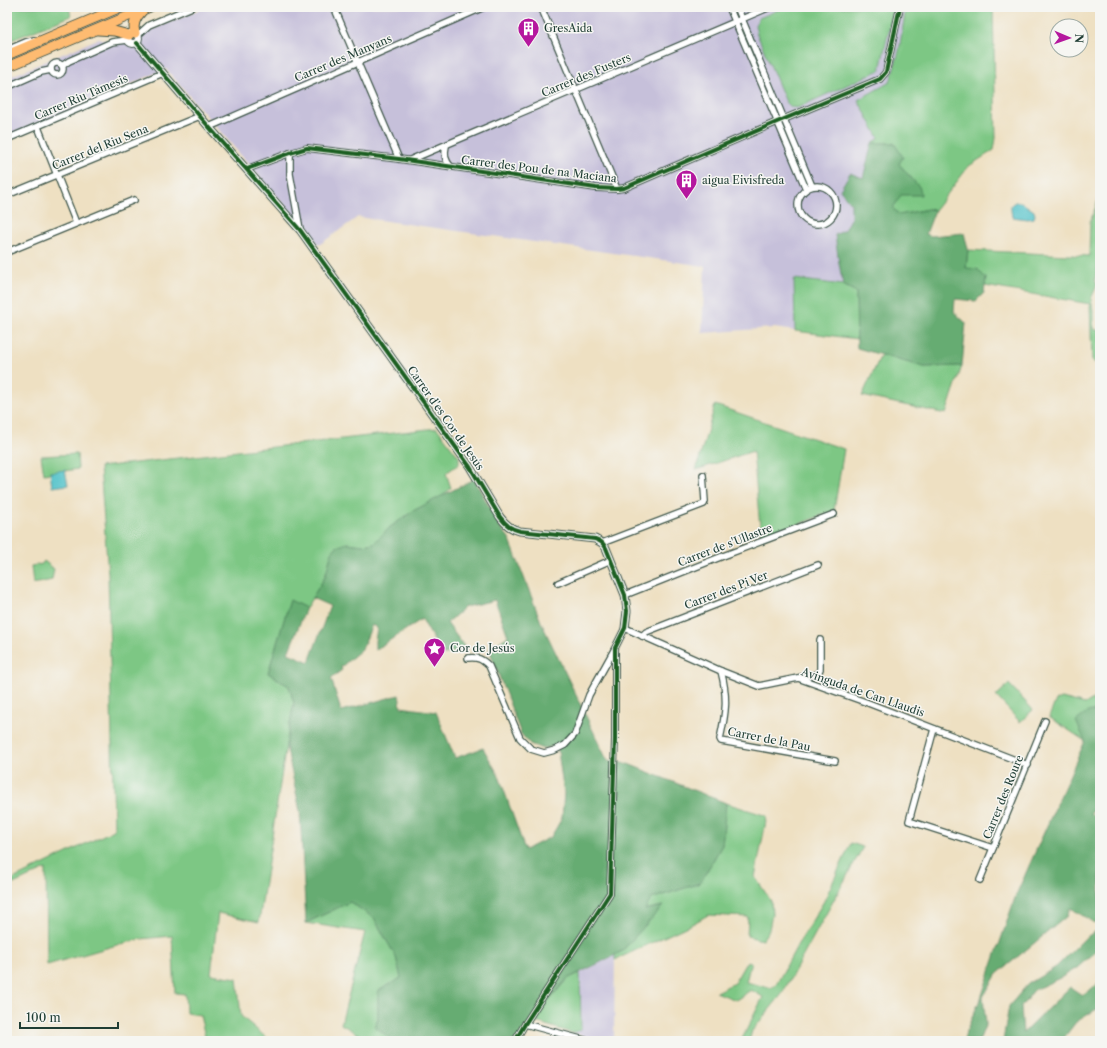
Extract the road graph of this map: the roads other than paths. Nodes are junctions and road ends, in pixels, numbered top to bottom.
1 (121, 7) edge
2 (192, 7) edge
3 (334, 7) edge
4 (484, 7) edge
5 (541, 7) edge
6 (728, 7) edge
7 (737, 7) edge
8 (770, 7) edge
9 (900, 7) edge
10 (146, 9) edge
11 (742, 19) junction
12 (735, 22) junction
13 (95, 30) junction
14 (133, 37) junction
15 (48, 38) junction
16 (7, 50) edge
17 (7, 55) edge
18 (358, 62) junction
19 (62, 66) junction
20 (7, 67) edge
21 (51, 70) junction
22 (163, 73) junction
23 (7, 87) edge
24 (575, 90) junction
25 (200, 116) junction
26 (784, 119) junction
27 (777, 122) junction
28 (38, 127) junction
29 (209, 127) junction
30 (7, 139) edge
31 (446, 146) junction
32 (290, 153) junction
33 (398, 159) junction
34 (410, 161) junction
35 (451, 167) junction
36 (247, 169) junction
37 (57, 175) junction
38 (812, 186) junction
39 (617, 189) junction
40 (806, 189) junction
41 (7, 195) edge
42 (134, 200) dead end
43 (76, 223) junction
44 (300, 230) junction
45 (7, 252) edge
46 (703, 475) dead end
47 (834, 514) dead end
48 (602, 542) junction
49 (611, 560) junction
50 (818, 565) dead end
51 (558, 583) dead end
52 (625, 595) junction
53 (625, 628) junction
54 (642, 636) junction
55 (820, 640) dead end
56 (615, 648) junction
57 (468, 658) dead end
58 (721, 671) junction
59 (798, 678) junction
60 (1044, 721) dead end
61 (934, 729) junction
62 (835, 761) dead end
63 (1028, 765) junction
64 (993, 848) junction
65 (980, 880) dead end
66 (524, 1024) junction
67 (515, 1041) edge
68 (588, 1041) edge

1 - 15 main road
2 - 14 street
3 - 18 street
4 - 18 street, Carrer des Manyans
5 - 24 street
6 - 12 street
7 - 11 street
8 - 11 street, Carrer des Fusters
9 - 26 street, Carrer des Pou de na Maciana
10 - 13 main road
10 - 14 main road
11 - 12 street, Carrer des Fusters
11 - 26 street
12 - 24 street, Carrer des Fusters
12 - 27 street
13 - 14 main road
13 - 20 main road
14 - 19 street
14 - 22 street
15 - 16 street
15 - 17 main road
18 - 29 street, Carrer des Manyans
18 - 33 street
19 - 21 street
19 - 21 street
21 - 23 street
22 - 25 street, Carrer d'es Cor de Jesús
22 - 28 street, Carrer Riu Támesis
24 - 31 street, Carrer des Fusters
24 - 39 street
25 - 29 street, Carrer d'es Cor de Jesús
25 - 37 street, Carrer del Riu Sena
26 - 27 street, Carrer des Pou de na Maciana
26 - 38 street
27 - 39 street, Carrer des Pou de na Maciana
27 - 40 street
28 - 30 street, Carrer Riu Támesis
28 - 37 street
29 - 36 street, Carrer d'es Cor de Jesús
31 - 34 street, Carrer des Fusters
31 - 35 street
32 - 33 street, Carrer des Pou de na Maciana
32 - 36 street, Carrer des Pou de na Maciana
32 - 44 street
33 - 34 street, Carrer des Pou de na Maciana
34 - 35 street, Carrer des Pou de na Maciana
35 - 39 street, Carrer des Pou de na Maciana
36 - 44 street, Carrer d'es Cor de Jesús
37 - 41 street, Carrer del Riu Sena
37 - 43 street
38 - 40 street
38 - 40 street
42 - 43 street
43 - 45 street
44 - 48 street, Carrer d'es Cor de Jesús
46 - 48 street
47 - 52 street, Carrer de s'Ullastre
48 - 49 street
49 - 51 street
49 - 52 street
50 - 54 street, Carrer des Pi Ver
52 - 53 street
53 - 54 street, Avinguda de Can Llaudis
53 - 56 street
54 - 58 street, Avinguda de Can Llaudis
55 - 59 street
56 - 57 street
56 - 66 street
58 - 59 street, Avinguda de Can Llaudis
58 - 62 street, Carrer de la Pau
59 - 61 street, Avinguda de Can Llaudis
60 - 63 street, Carrer des Roure
61 - 63 street, Avinguda de Can Llaudis
61 - 64 street
63 - 64 street, Carrer des Roure
64 - 65 street, Carrer des Roure
66 - 67 street
66 - 68 street

